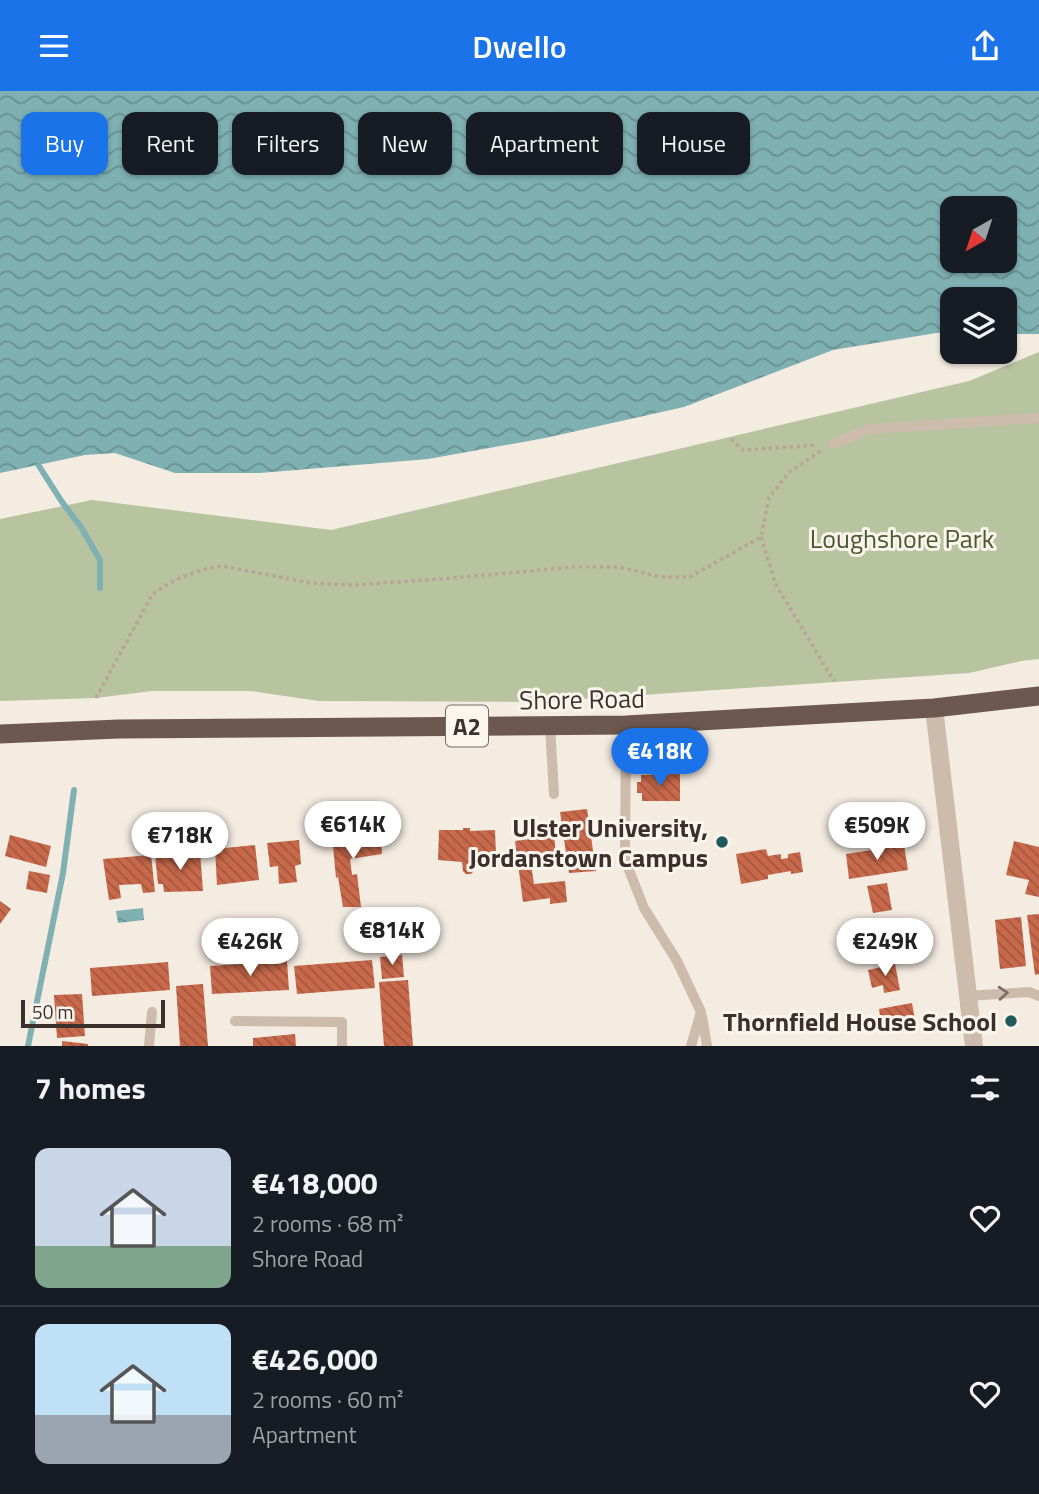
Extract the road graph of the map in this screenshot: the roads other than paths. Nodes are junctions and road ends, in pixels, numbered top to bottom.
1 (1039, 418) edge
2 (833, 444) road end
3 (1039, 696) edge
4 (934, 708) junction
5 (626, 725) junction
6 (550, 726) junction
7 (0, 734) edge
8 (554, 794) dead end
9 (967, 996) junction
10 (1039, 996) edge
11 (152, 1012) dead end
12 (701, 1012) junction
13 (235, 1021) dead end
14 (149, 1046) edge
15 (342, 1046) edge
16 (691, 1046) edge
17 (707, 1046) edge
18 (974, 1046) edge

1 - 2 lane
3 - 4 highway, Shore Road / A2
4 - 5 highway, Shore Road / A2
4 - 9 street
5 - 6 highway, Shore Road / A2
5 - 12 lane
6 - 7 highway, Shore Road / A2
6 - 8 lane
9 -> 10 lane
9 - 18 street
11 - 14 lane
12 - 16 lane
12 - 17 lane
13 - 15 lane

